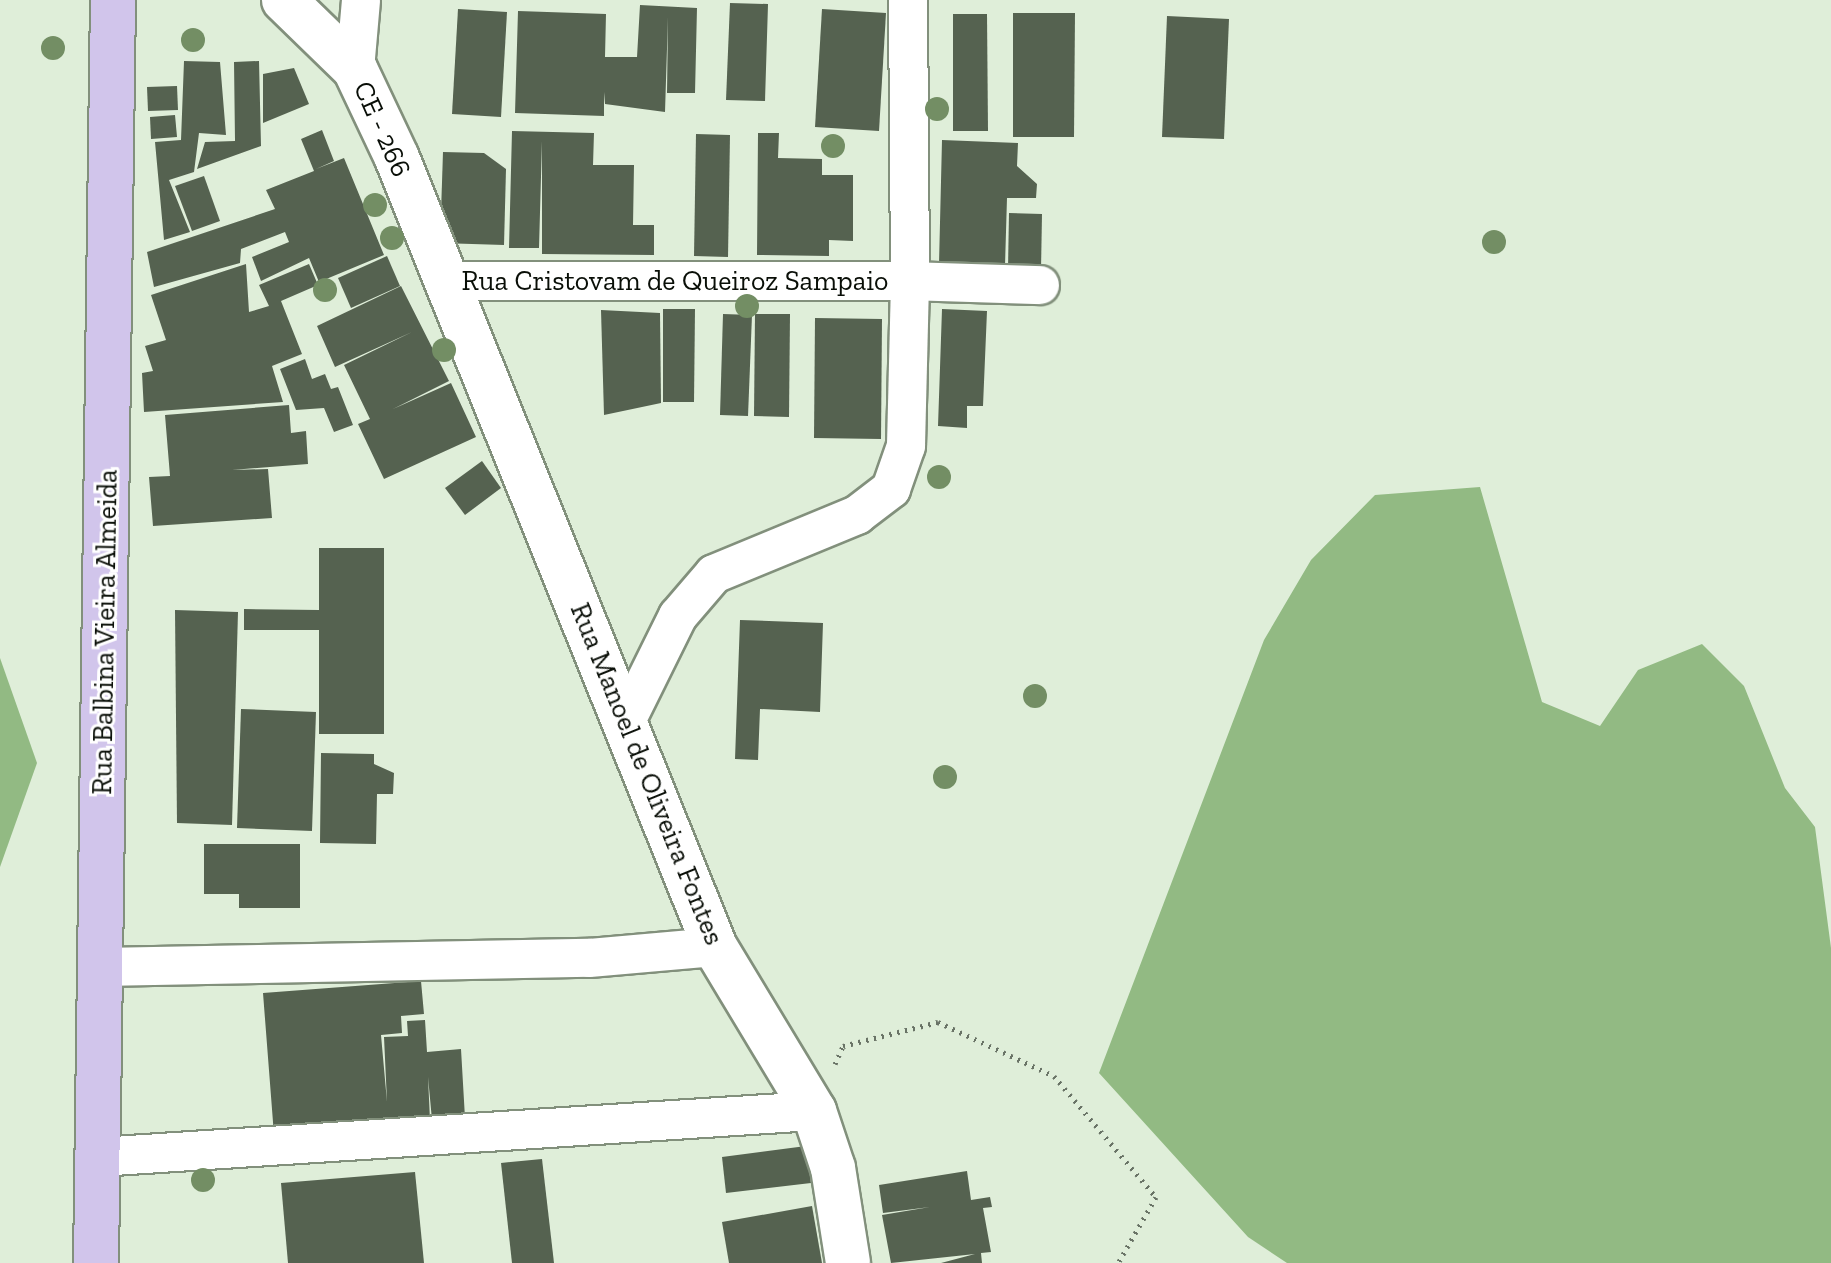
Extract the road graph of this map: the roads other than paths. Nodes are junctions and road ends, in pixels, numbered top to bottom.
1 (113, 0) edge
2 (284, 0) edge
3 (361, 0) edge
4 (908, 0) edge
5 (355, 69) junction
6 (447, 281) junction
7 (910, 281) junction
8 (1040, 285) dead end
9 (626, 721) junction
10 (715, 947) junction
11 (101, 967) junction
12 (814, 1111) junction
13 (98, 1157) junction
14 (96, 1263) edge
15 (848, 1263) edge

1 - 11 main road, Rua Balbina Vieira Almeida
2 - 5 street, CE - 266
3 - 5 street
4 - 7 street, Rua Cristovam de Queiroz Sampaio
5 - 6 street, CE - 266
6 - 7 street, Rua Cristovam de Queiroz Sampaio
6 - 9 street, Rua Manoel de Oliveira Fontes
7 - 8 street
7 - 9 street
9 - 10 street, Rua Manoel de Oliveira Fontes
10 - 11 street
10 - 12 street, Rua Manoel de Oliveira Fontes
11 - 13 main road, Rua Balbina Vieira Almeida
12 - 13 street
12 - 15 street, Rua Manoel de Oliveira Fontes
13 - 14 main road, Rua Balbina Vieira Almeida

